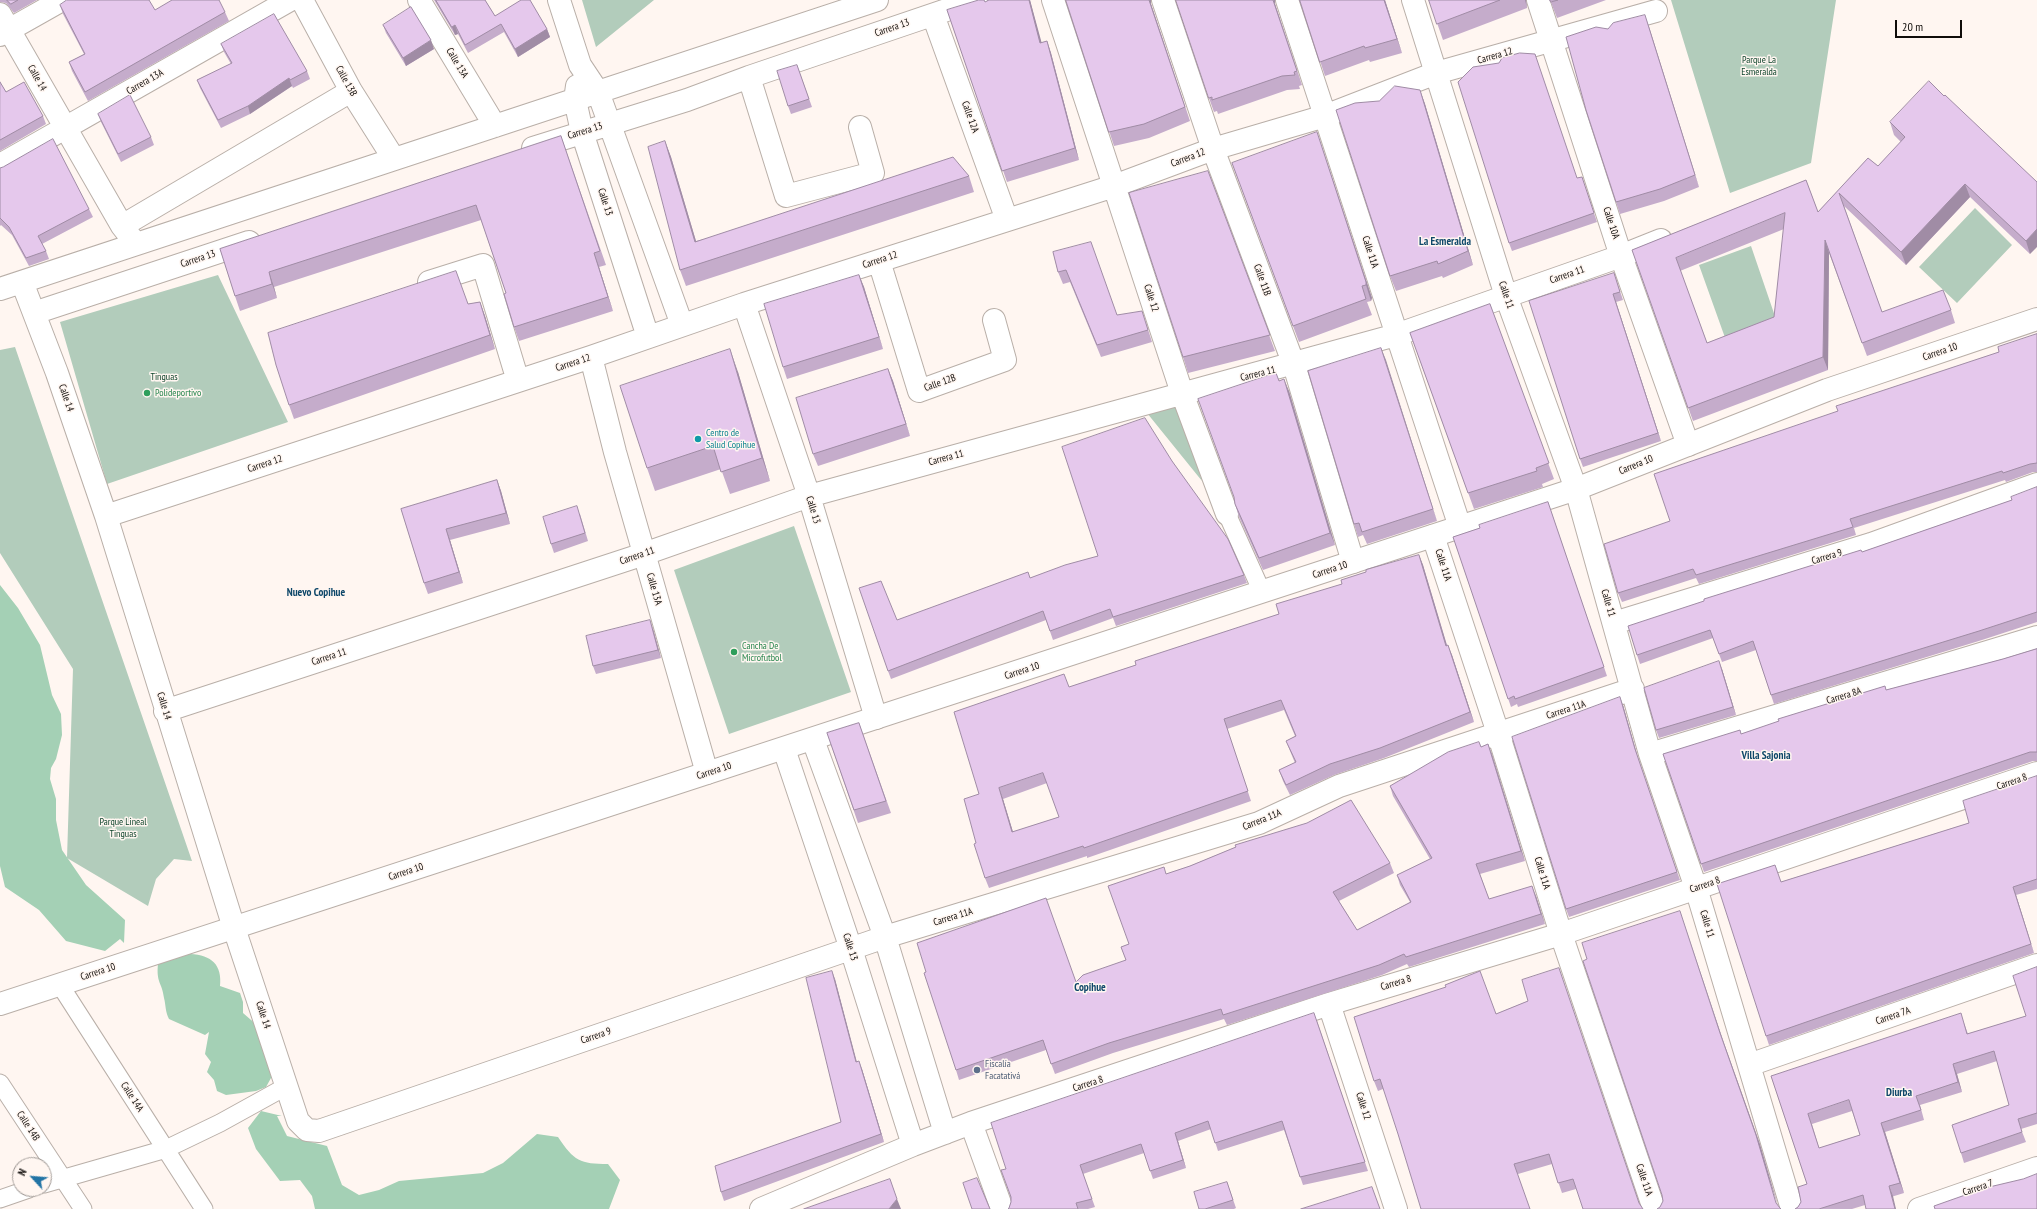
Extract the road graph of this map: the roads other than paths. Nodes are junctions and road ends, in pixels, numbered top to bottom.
1 (62, 0) edge
2 (290, 0) edge
3 (302, 0) edge
4 (419, 0) edge
5 (559, 0) edge
6 (877, 0) edge
7 (976, 0) edge
8 (1053, 0) edge
9 (1163, 0) edge
10 (1288, 0) edge
11 (1413, 0) edge
12 (1538, 0) edge
13 (1656, 11) dead end
14 (932, 15) junction
15 (3, 26) edge
16 (1552, 39) junction
17 (580, 65) junction
18 (1436, 73) junction
19 (749, 77) junction
20 (351, 91) junction
21 (598, 92) junction
22 (575, 100) junction
23 (1325, 116) junction
24 (609, 124) junction
25 (495, 126) junction
26 (860, 127) dead end
27 (65, 128) junction
28 (582, 132) junction
29 (1213, 149) junction
30 (514, 154) edge
31 (394, 159) junction
32 (0, 165) edge
33 (1114, 186) junction
34 (1007, 220) junction
35 (122, 226) junction
36 (1678, 233) edge
37 (271, 234) edge
38 (136, 244) junction
39 (1621, 256) junction
40 (879, 261) junction
41 (22, 282) junction
42 (0, 289) edge
43 (407, 290) edge
44 (1506, 296) junction
45 (744, 304) junction
46 (34, 313) junction
47 (2037, 318) edge
48 (994, 320) dead end
49 (682, 325) junction
50 (1396, 335) junction
51 (648, 337) junction
52 (591, 357) junction
53 (1294, 365) junction
54 (518, 381) junction
55 (1182, 393) junction
56 (1688, 444) junction
57 (2037, 484) edge
58 (1576, 489) junction
59 (809, 496) junction
60 (1227, 514) joint
61 (106, 516) junction
62 (1460, 527) junction
63 (1433, 536) junction
64 (644, 554) junction
65 (1353, 562) junction
66 (1262, 592) junction
67 (1614, 623) junction
68 (2037, 637) edge
69 (1633, 689) junction
70 (165, 711) junction
71 (876, 718) junction
72 (1498, 733) junction
73 (813, 740) junction
74 (784, 749) junction
75 (1650, 754) junction
76 (707, 773) junction
77 (2037, 773) edge
78 (1696, 888) junction
79 (234, 928) junction
80 (1561, 934) junction
81 (885, 937) junction
82 (851, 949) junction
83 (2037, 965) edge
84 (60, 985) junction
85 (0, 1004) edge
86 (1329, 1004) junction
87 (1749, 1065) junction
88 (0, 1083) edge
89 (287, 1086) junction
90 (971, 1123) junction
91 (307, 1130) joint
92 (945, 1133) junction
93 (913, 1145) junction
94 (166, 1149) junction
95 (2037, 1168) edge
96 (62, 1177) junction
97 (52, 1181) edge
98 (12, 1195) edge
99 (0, 1199) edge
100 (83, 1209) edge
101 (204, 1209) edge
102 (761, 1209) edge
103 (1002, 1209) edge
104 (1396, 1209) edge
105 (1654, 1209) edge
106 (1792, 1209) edge
107 (1919, 1209) edge

1 - 15 street
2 - 27 street, Carrera 13A
3 - 20 street, Calle 13B
4 - 25 street, Calle 13A
5 - 17 street, Calle 13
6 - 21 street
7 - 14 street, Carrera 13
8 - 33 street, Calle 12
9 - 29 street, Calle 11B
10 - 23 street, Calle 11A
11 - 18 street, Calle 11
12 - 16 street, Calle 10A
13 - 16 street, Carrera 12
14 - 19 street, Carrera 13
14 - 34 street, Calle 12A
15 - 27 street, Calle 14
16 - 18 street, Carrera 12
16 - 39 street, Calle 10A
17 - 21 street, Calle 13
17 - 22 street, Calle 13
18 - 23 street, Carrera 12
18 - 44 street, Calle 11
19 - 24 street, Carrera 13
19 - 26 street
20 - 31 street, Calle 13B
20 - 35 street
21 - 22 street
21 - 24 street, Calle 13
22 - 25 street
22 - 28 street, Calle 13
23 - 29 street, Carrera 12
23 - 50 street, Calle 11A
24 - 28 street, Carrera 13
24 - 49 street, Calle 13
25 - 31 street
27 - 32 street, Carrera 13A
27 - 35 street, Calle 14
28 - 30 street, Carrera 13
28 - 51 street, Calle 13
29 - 33 street, Carrera 12
29 - 53 street, Calle 11B
31 - 38 street
33 - 34 street, Carrera 12
33 - 55 street, Calle 12
34 - 40 street, Carrera 12
35 - 38 street, Calle 14
36 - 39 street, Carrera 11
37 - 46 street, Carrera 13
38 - 41 street
39 - 44 street, Carrera 11
39 - 56 street, Calle 10A
40 - 45 street, Carrera 12
40 - 48 street, Calle 12B
41 - 42 street
41 - 46 street, Calle 14
43 - 54 street
44 - 50 street, Carrera 11
44 - 58 street, Calle 11
45 - 49 street, Carrera 12
45 - 59 street, Calle 13
46 - 61 street, Calle 14
47 - 56 street, Carrera 10
49 - 51 street, Carrera 12
50 - 53 street, Carrera 11
50 - 62 street, Calle 11A
51 - 52 street, Carrera 12
52 - 54 street, Carrera 12
52 - 64 street, Calle 13A
53 - 55 street, Carrera 11
53 - 65 street, Calle 11B
54 - 61 street, Carrera 12
55 - 59 street, Carrera 11
55 - 60 street, Calle 12
56 - 58 street, Carrera 10
57 - 67 street, Carrera 9
58 - 62 street, Carrera 10
58 - 67 street, Calle 11
59 - 64 street, Carrera 11
59 - 71 street, Calle 13
60 - 66 street, Calle 12
61 - 70 street, Calle 14
62 - 63 street, Carrera 10
63 - 65 street, Carrera 10
63 - 72 street, Calle 11A
64 - 70 street, Carrera 11
64 - 76 street, Calle 13A
65 - 66 street, Carrera 10
66 - 71 street, Carrera 10
67 - 69 street, Calle 11
68 - 75 street, Carrera 8A
69 - 72 street, Carrera 11A
69 - 75 street, Calle 11
70 - 79 street, Calle 14
71 - 73 street, Carrera 10
72 - 80 street, Calle 11A
72 - 81 street, Carrera 11A
73 - 74 street, Carrera 10
73 - 81 street
74 - 76 street, Carrera 10
74 - 82 street, Calle 13
75 - 78 street, Calle 11
76 - 79 street, Carrera 10
77 - 78 street, Carrera 8
78 - 80 street, Carrera 8
78 - 87 street, Calle 11
79 - 84 street, Carrera 10
79 - 89 street, Calle 14
80 - 86 street, Carrera 8
80 - 105 street, Calle 11A
81 - 82 street, Carrera 9
81 - 92 street
82 - 91 street, Carrera 9
82 - 93 street, Calle 13
83 - 87 street, Carrera 7A
84 - 85 street, Carrera 10
84 - 94 street, Calle 14A
86 - 90 street, Carrera 8
86 - 104 street, Calle 12
87 - 106 street, Calle 11
88 - 96 street, Calle 14B
89 - 91 street, Calle 14
89 - 94 street
90 - 92 street, Carrera 8
90 - 103 street
92 - 93 street, Carrera 8
93 - 102 street, Carrera 8
94 - 96 street
94 - 101 street, Calle 14A
95 - 107 street, Carrera 7
96 - 97 street
96 - 100 street, Calle 14B
98 - 99 street

